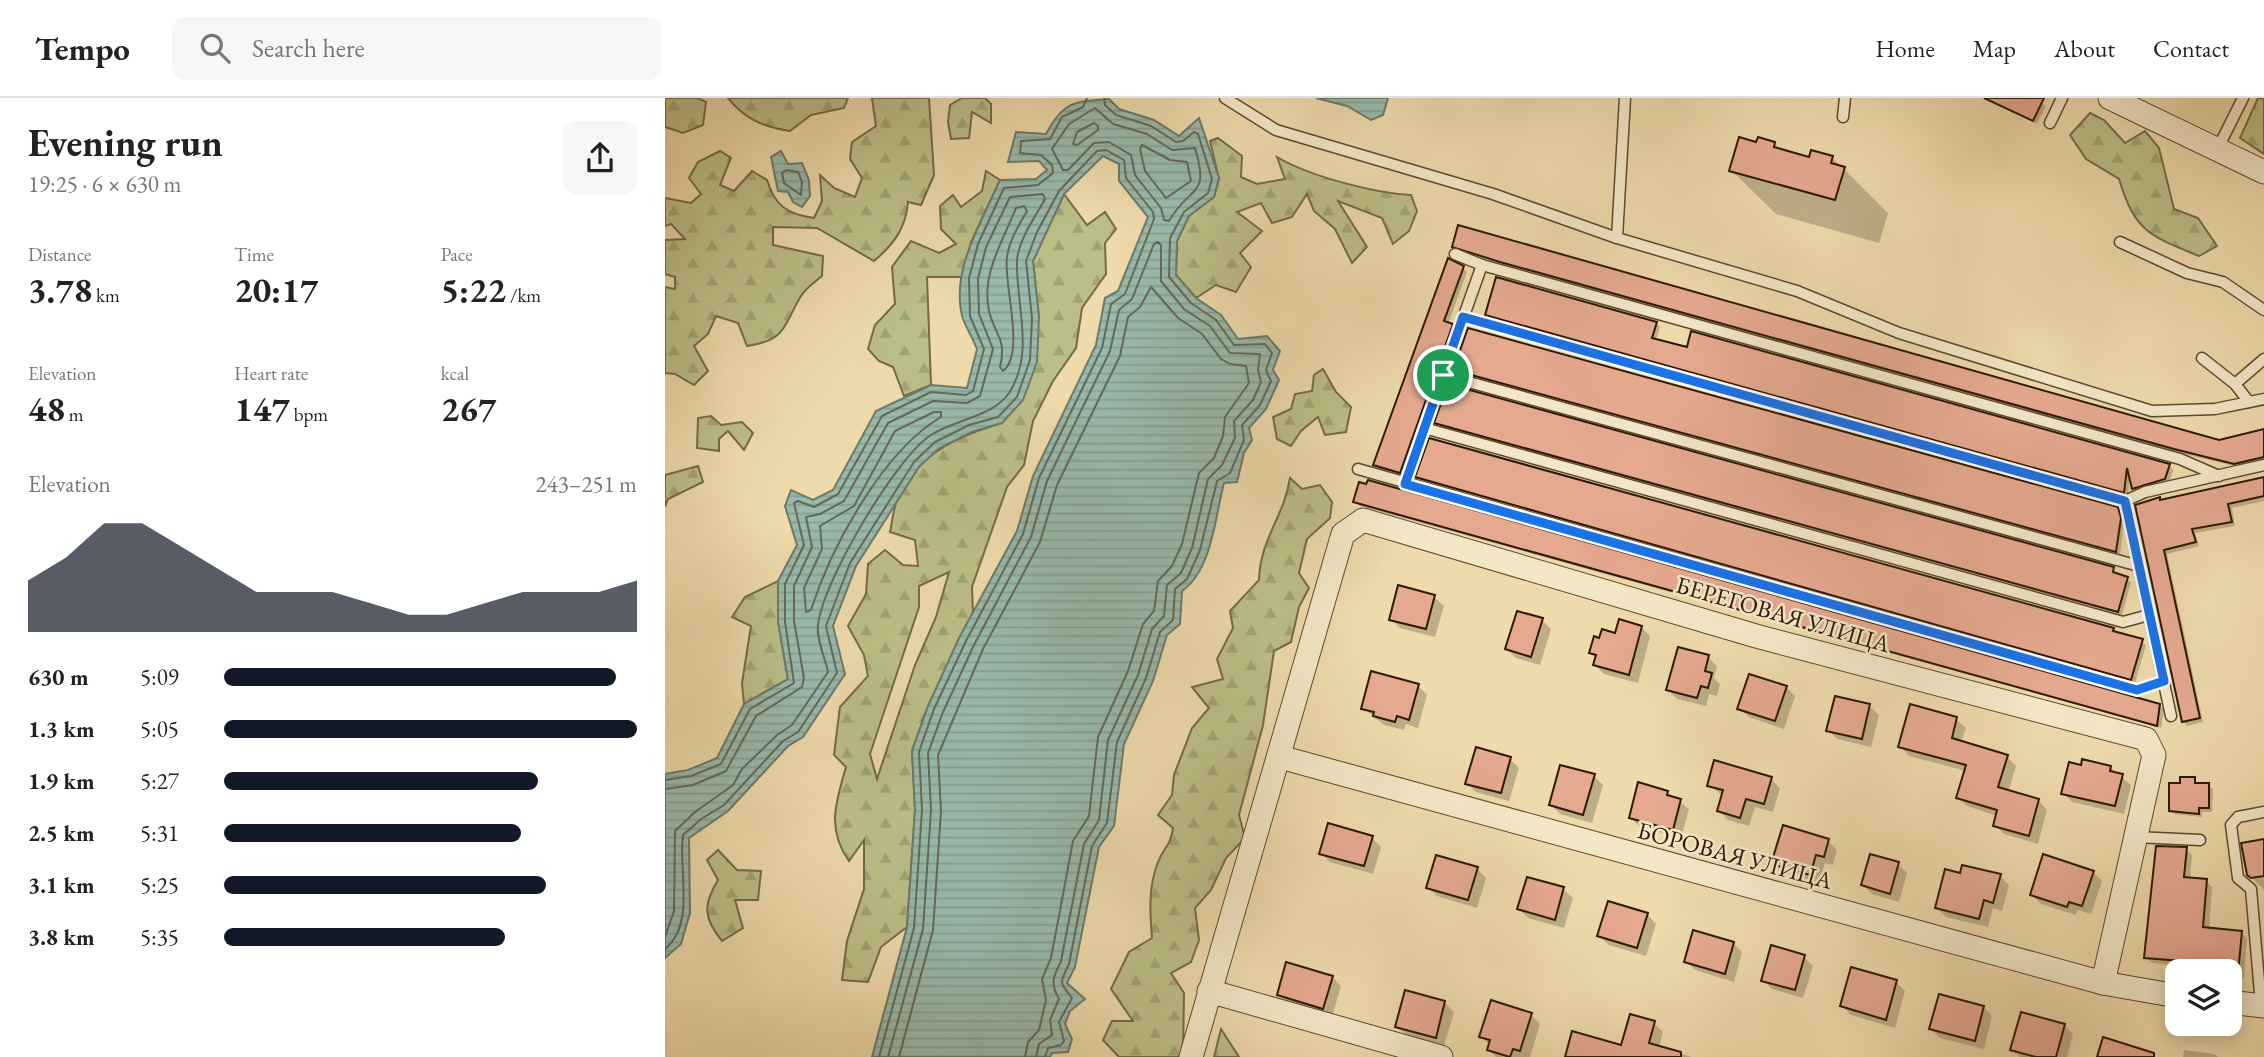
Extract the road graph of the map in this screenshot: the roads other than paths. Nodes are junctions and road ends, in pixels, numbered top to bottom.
1 (1225, 98) edge
2 (1625, 98) edge
3 (1845, 98) edge
4 (2062, 98) edge
5 (2109, 98) edge
6 (2243, 98) edge
7 (1843, 117) dead end
8 (2050, 123) dead end
9 (2218, 148) junction
10 (2264, 172) edge
11 (1617, 238) junction
12 (2120, 242) dead end
13 (1455, 254) dead end
14 (1482, 265) junction
15 (2264, 310) edge
16 (1463, 317) junction
17 (2202, 358) dead end
18 (2264, 359) edge
19 (1443, 375) junction
20 (2235, 384) junction
21 (2264, 399) edge
22 (2249, 402) junction
23 (1424, 428) junction
24 (2264, 465) edge
25 (1358, 469) dead end
26 (2219, 476) junction
27 (1405, 484) junction
28 (2125, 501) junction
29 (2139, 566) junction
30 (2149, 615) junction
31 (2164, 681) junction
32 (2171, 716) dead end
33 (1280, 757) junction
34 (2264, 812) edge
35 (2136, 837) junction
36 (2200, 840) dead end
37 (2264, 887) edge
38 (2251, 888) junction
39 (2103, 983) junction
40 (1209, 991) junction
41 (2165, 994) edge
42 (2242, 1004) edge
43 (2263, 1006) edge
44 (1191, 1057) edge
45 (1441, 1057) edge

1 - 11 lane
2 - 11 lane
3 - 7 lane
4 - 8 lane
5 - 9 street
6 - 9 lane
9 - 10 street
11 - 22 lane
12 - 15 lane
13 - 14 lane
14 - 16 lane
14 - 26 lane
16 - 19 lane
16 - 28 lane
17 - 20 lane
18 - 20 lane
19 - 23 lane
19 - 29 lane
20 - 22 lane
21 - 22 lane
23 - 27 lane
23 - 30 lane
24 - 26 lane
25 - 27 lane
26 - 28 lane
27 - 31 lane
28 - 29 lane
29 - 30 lane
30 - 31 lane
31 - 32 lane
33 - 35 street, БЕРЕГОВАЯ УЛИЦА
33 - 39 street, БОРОВАЯ УЛИЦА
33 - 40 street
34 - 38 lane
35 - 36 lane
35 - 39 street, БЕРЕГОВАЯ УЛИЦА
37 - 38 lane
38 - 43 lane
39 - 41 street, БОРОВАЯ УЛИЦА
40 - 44 street
40 - 45 street
42 - 43 street

